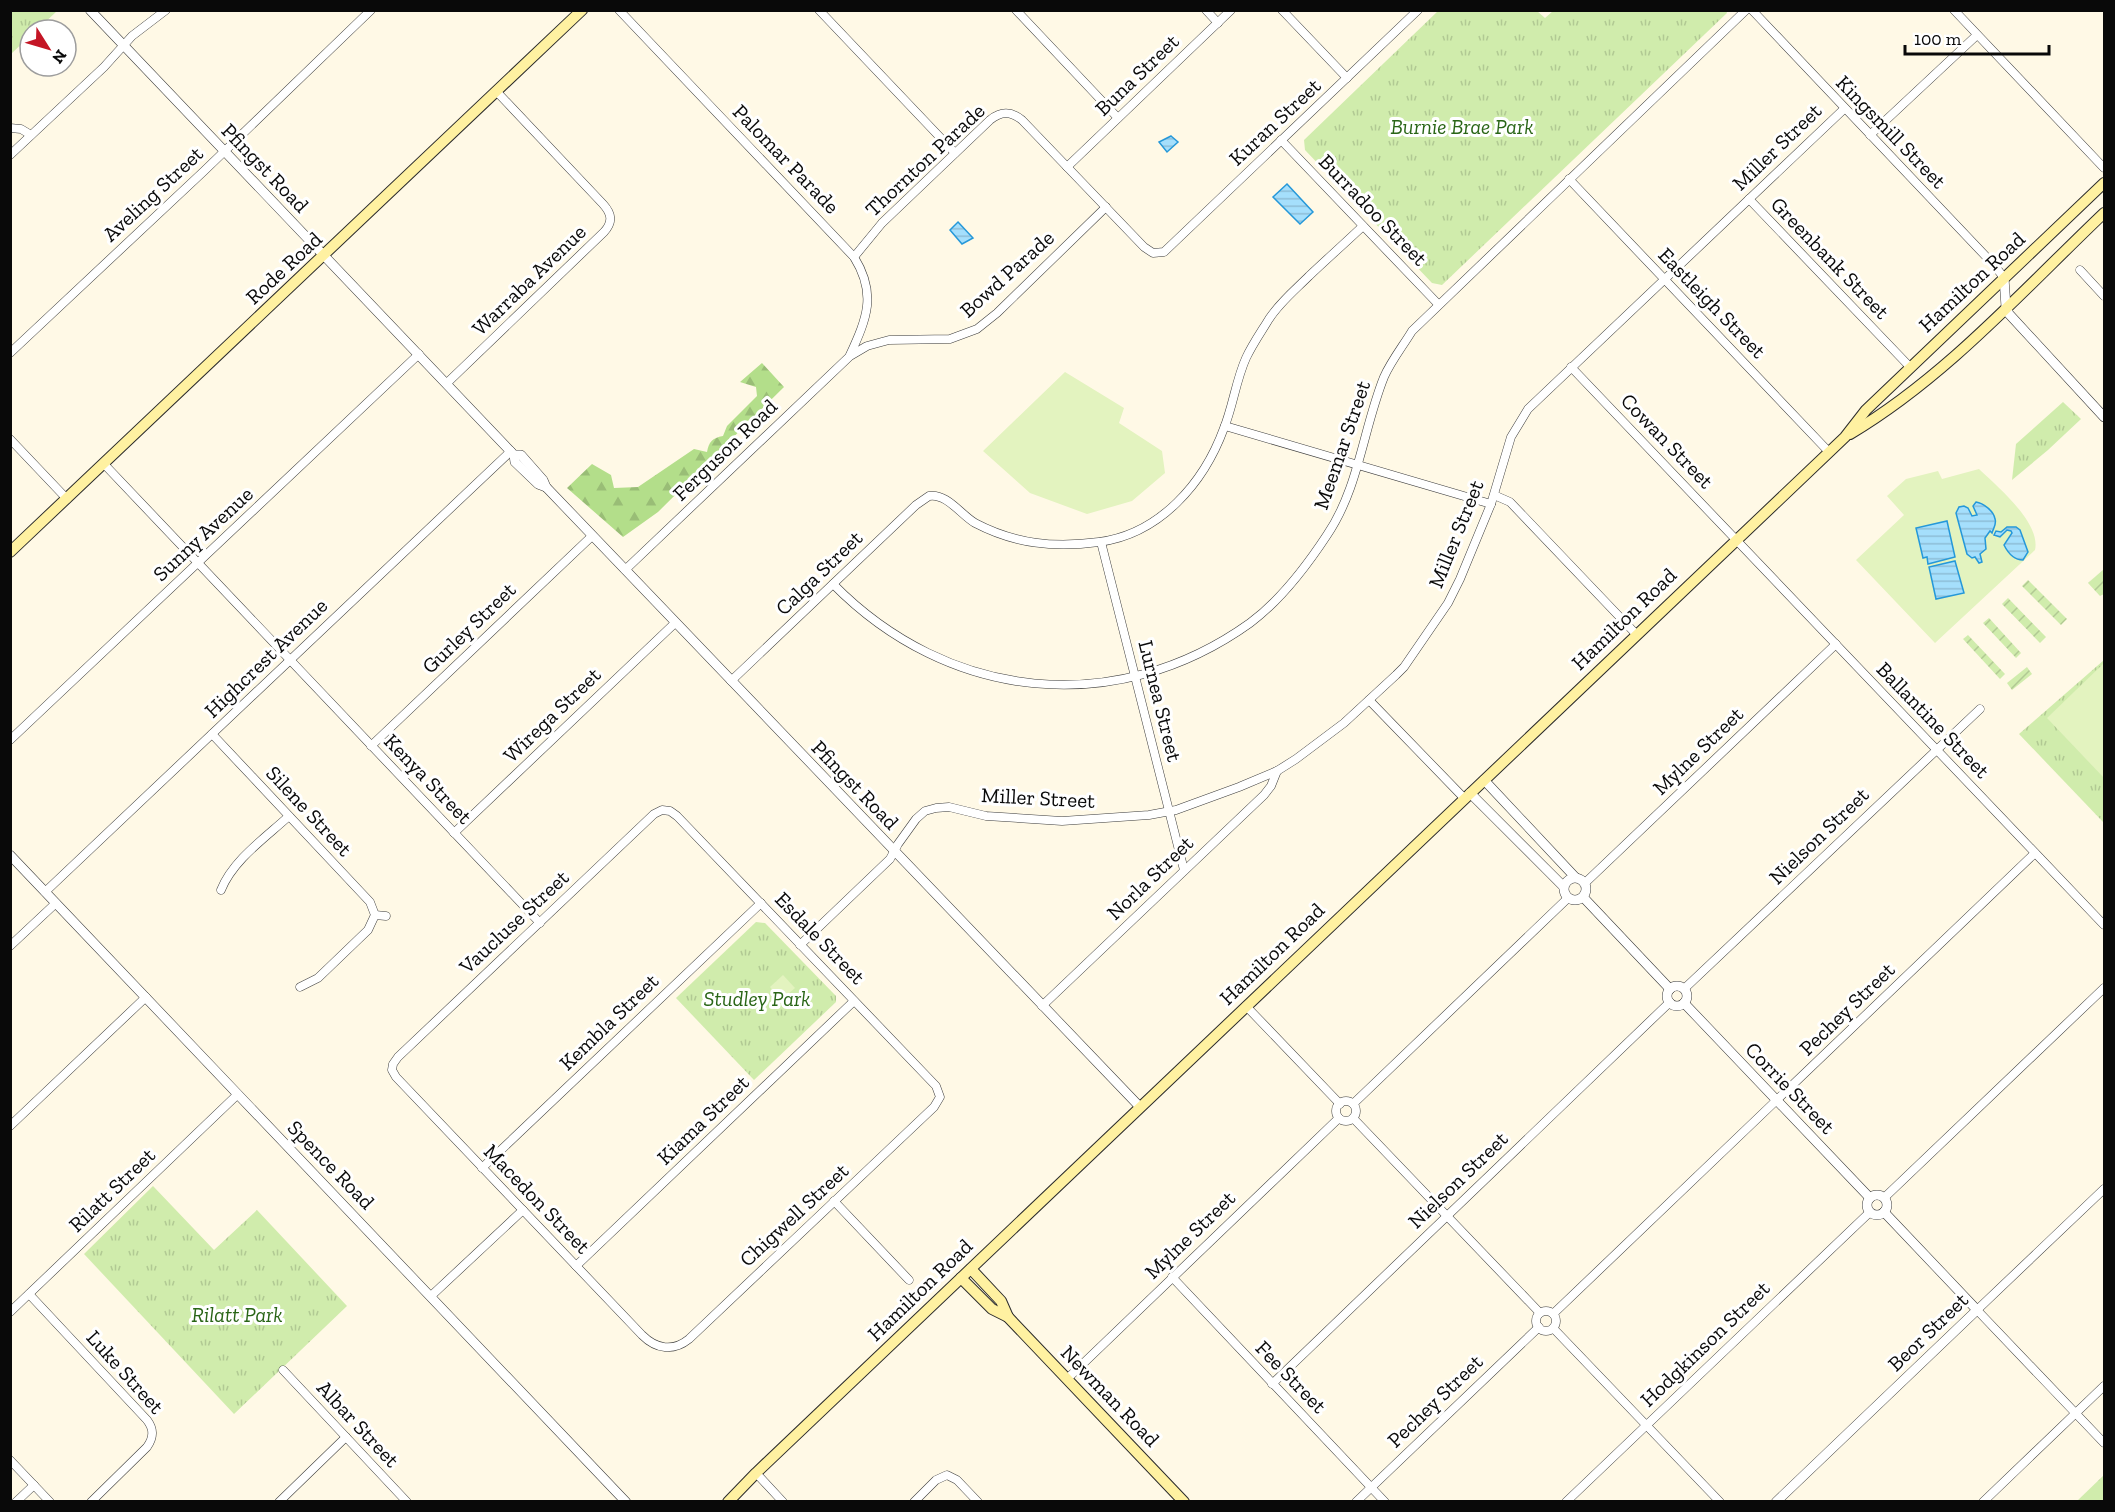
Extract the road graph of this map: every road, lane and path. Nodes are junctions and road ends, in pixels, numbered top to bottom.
1 (90, 10) edge
2 (166, 10) edge
3 (371, 10) edge
4 (582, 10) edge
5 (619, 10) edge
6 (819, 10) edge
7 (1016, 10) edge
8 (1206, 10) edge
9 (1231, 10) edge
10 (1282, 10) edge
11 (1418, 10) edge
12 (1746, 10) edge
13 (1752, 10) edge
14 (1954, 10) edge
15 (1218, 23) junction
16 (1977, 35) junction
17 (123, 46) junction
18 (1347, 78) junction
19 (497, 92) junction
20 (1844, 109) junction
21 (1118, 118) junction
22 (10, 128) edge
23 (31, 135) junction
24 (1870, 135) junction
25 (1281, 140) junction
26 (224, 151) junction
27 (955, 153) junction
28 (10, 155) edge
29 (1067, 166) junction
30 (2104, 168) edge
31 (1569, 179) junction
32 (2104, 183) edge
33 (1749, 199) junction
34 (1106, 207) junction
35 (2104, 213) edge
36 (1363, 226) junction
37 (1155, 253) joint
38 (325, 256) junction
39 (854, 257) junction
40 (2080, 270) dead end
41 (2004, 279) junction
42 (1664, 280) junction
43 (2104, 296) edge
44 (1438, 304) junction
45 (2006, 307) junction
46 (10, 353) edge
47 (419, 354) junction
48 (850, 356) junction
49 (1571, 367) junction
50 (1910, 367) junction
51 (447, 383) junction
52 (2104, 417) edge
53 (1225, 426) junction
54 (1845, 437) junction
55 (10, 439) edge
56 (1829, 452) junction
57 (513, 453) junction
58 (104, 464) junction
59 (1357, 465) junction
60 (1494, 495) junction
61 (67, 499) junction
62 (1491, 504) junction
63 (592, 536) junction
64 (1736, 540) junction
65 (1101, 542) junction
66 (10, 552) edge
67 (198, 564) junction
68 (625, 570) junction
69 (833, 584) junction
70 (675, 623) junction
71 (1636, 634) junction
72 (1836, 644) junction
73 (290, 660) junction
74 (1136, 676) junction
75 (731, 681) junction
76 (1369, 700) junction
77 (1980, 709) dead end
78 (212, 734) junction
79 (10, 740) edge
80 (371, 746) junction
81 (1936, 749) junction
82 (1277, 771) junction
83 (1484, 780) junction
84 (1467, 795) junction
85 (666, 810) joint
86 (1169, 812) junction
87 (289, 816) junction
88 (454, 833) junction
89 (894, 852) junction
90 (2036, 853) junction
91 (10, 855) edge
92 (1184, 870) junction
93 (1575, 877) junction
94 (1585, 883) junction
95 (1564, 887) junction
96 (221, 890) dead end
97 (45, 892) junction
98 (1582, 897) junction
99 (1568, 898) junction
100 (56, 903) junction
101 (761, 903) junction
102 (375, 915) junction
103 (386, 916) dead end
104 (540, 923) junction
105 (2104, 926) edge
106 (801, 945) junction
107 (10, 946) edge
108 (300, 987) dead end
109 (2104, 988) edge
110 (1670, 989) junction
111 (1684, 989) junction
112 (146, 997) junction
113 (854, 1000) junction
114 (1670, 1002) junction
115 (1684, 1003) junction
116 (1042, 1006) junction
117 (1246, 1006) junction
118 (392, 1067) joint
119 (238, 1094) junction
120 (940, 1097) joint
121 (1777, 1100) junction
122 (1340, 1104) junction
123 (1353, 1104) junction
124 (1140, 1107) junction
125 (1339, 1118) junction
126 (1353, 1118) junction
127 (10, 1126) edge
128 (482, 1168) junction
129 (2104, 1189) edge
130 (1870, 1198) junction
131 (1884, 1198) junction
132 (834, 1202) junction
133 (523, 1210) junction
134 (1870, 1212) junction
135 (1884, 1212) junction
136 (1447, 1216) junction
137 (576, 1266) junction
138 (971, 1269) junction
139 (1172, 1277) junction
140 (961, 1278) junction
141 (909, 1280) dead end
142 (29, 1294) junction
143 (431, 1296) junction
144 (1977, 1310) junction
145 (10, 1312) edge
146 (1540, 1313) junction
147 (1553, 1314) junction
148 (1008, 1317) junction
149 (1539, 1327) junction
150 (1553, 1328) junction
151 (665, 1348) joint
152 (283, 1370) dead end
153 (1067, 1379) junction
154 (1272, 1383) junction
155 (2104, 1386) edge
156 (2076, 1413) junction
157 (1646, 1425) junction
158 (346, 1437) junction
159 (2104, 1443) edge
160 (10, 1460) edge
161 (756, 1473) junction
162 (34, 1485) junction
163 (1371, 1487) junction
164 (16, 1502) edge
165 (50, 1502) edge
166 (91, 1502) edge
167 (279, 1502) edge
168 (407, 1502) edge
169 (626, 1502) edge
170 (728, 1502) edge
171 (783, 1502) edge
172 (914, 1502) edge
173 (978, 1502) edge
174 (1184, 1502) edge
175 (1356, 1502) edge
176 (1385, 1502) edge
177 (1566, 1502) edge
178 (1720, 1502) edge
179 (1776, 1502) edge
180 (1983, 1502) edge

1 - 17 street, Pfingst Road
2 - 17 street
3 - 26 street, Aveling Street
4 - 19 main road, Rode Road
5 - 39 street, Palomar Parade
6 - 27 street
7 - 21 street
8 - 15 street
9 - 15 street, Buna Street
10 - 18 street
11 - 18 street, Kuran Street
12 - 31 street, Meemar Street
13 - 20 street, Kingsmill Street
14 - 16 street
15 - 21 street, Buna Street
16 - 24 street
16 - 30 street
17 - 23 street
17 - 26 street, Pfingst Road
18 - 25 street, Kuran Street
19 - 38 main road, Rode Road
19 - 51 street, Warraba Avenue
20 - 24 street, Kingsmill Street
20 - 33 street, Miller Street
21 - 29 street, Buna Street
22 - 23 street
23 - 28 street
24 - 41 street, Kingsmill Street
25 - 36 street, Burradoo Street
25 - 37 street, Kuran Street
26 - 38 street, Pfingst Road
26 - 46 street, Aveling Street
27 - 29 street, Thornton Parade
27 - 39 street, Thornton Parade
29 - 34 street, Thornton Parade
31 - 42 street, Eastleigh Street
31 - 44 street, Meemar Street
32 - 41 main road, Hamilton Road
33 - 42 street, Miller Street
33 - 50 street, Greenbank Street
34 - 37 street, Thornton Parade
34 - 48 street, Bowd Parade
35 - 45 main road, Hamilton Road
36 - 44 street, Burradoo Street
36 - 53 street
38 - 47 street, Pfingst Road
38 - 58 main road, Rode Road
39 - 48 street, Palomar Parade
40 - 43 street
41 - 45 street
41 - 50 main road, Hamilton Road
42 - 49 street, Miller Street
42 - 56 street, Eastleigh Street
44 - 59 street, Meemar Street
45 - 52 street
45 - 54 main road, Hamilton Road
47 - 51 street, Pfingst Road
47 - 67 street, Sunny Avenue
48 - 68 street, Ferguson Road
49 - 60 street, Miller Street
49 - 64 street, Cowan Street
50 - 54 main road, Hamilton Road
51 - 57 street, Pfingst Road
53 - 59 street
53 - 65 street
54 - 56 main road, Hamilton Road
55 - 61 street
56 - 64 main road, Hamilton Road
57 - 63 street, Pfingst Road
57 - 73 street, Highcrest Avenue
58 - 61 main road, Rode Road
58 - 67 street, Kenya Street
59 - 62 street
59 - 74 street, Meemar Street
60 - 62 street, Miller Street
60 - 71 street
61 - 66 main road, Rode Road
62 - 76 street, Miller Street
63 - 68 street, Pfingst Road
63 - 80 street, Gurley Street
64 - 71 main road, Hamilton Road
64 - 72 street, Ballantine Street
65 - 69 street, Calga Street
65 - 74 street, Lurnea Street
67 - 73 street, Kenya Street
67 - 79 street, Sunny Avenue
68 - 70 street, Pfingst Road
69 - 74 street, Meemar Street
69 - 75 street, Calga Street
70 - 75 street, Pfingst Road
70 - 88 street, Wirega Street
71 - 83 main road, Hamilton Road
72 - 81 street, Ballantine Street
72 - 94 street, Mylne Street
73 - 78 street, Highcrest Avenue
73 - 80 street, Kenya Street
74 - 86 street, Lurnea Street
75 - 89 street, Pfingst Road
76 - 82 street, Miller Street
76 - 84 street
77 - 81 street, Nielson Street
78 - 87 street, Silene Street
78 - 97 street, Highcrest Avenue
80 - 88 street, Kenya Street
81 - 90 street, Ballantine Street
81 - 111 street, Nielson Street
82 - 86 street, Miller Street
82 - 92 street, Norla Street
83 - 84 main road, Hamilton Road
83 - 93 street
84 - 95 street
84 - 117 main road, Hamilton Road
85 - 101 street, Esdale Street
85 - 104 street, Vaucluse Street
86 - 89 street, Miller Street
86 - 92 street, Lurnea Street
87 - 96 street
87 - 102 street, Silene Street
88 - 104 street, Kenya Street
89 - 106 street, Miller Street
89 - 116 street, Pfingst Road
90 - 105 street, Ballantine Street
90 - 121 street, Pechey Street
91 - 97 street, Spence Road
92 - 116 street, Norla Street
93 - 94 street
93 - 95 street
94 - 98 street
95 - 99 street
97 - 100 street, Spence Road
98 - 99 street
98 - 110 street
99 - 123 street
100 - 107 street
100 - 112 street, Spence Road
101 - 106 street, Esdale Street
101 - 128 street, Kembla Street
102 - 103 street
102 - 108 street
104 - 118 street, Vaucluse Street
106 - 113 street, Esdale Street
109 - 131 street
110 - 111 street
110 - 114 street
111 - 115 street
112 - 119 street, Spence Road
112 - 127 street
113 - 120 street, Esdale Street
113 - 137 street, Kiama Street
114 - 115 street
114 - 136 street, Nielson Street
115 - 121 street, Corrie Street
116 - 124 street, Pfingst Road
117 - 122 street
117 - 124 main road, Hamilton Road
118 - 128 street, Macedon Street
119 - 142 street, Rilatt Street
119 - 143 street, Spence Road
120 - 132 street, Chigwell Street
121 - 130 street, Corrie Street
121 - 147 street, Pechey Street
122 - 123 street
122 - 125 street
123 - 126 street
124 - 138 main road, Hamilton Road
125 - 126 street
125 - 139 street, Mylne Street
126 - 136 street
128 - 133 street, Macedon Street
129 - 144 street, Beor Street
130 - 131 street
130 - 134 street
131 - 135 street
132 - 141 street
132 - 151 street, Chigwell Street
133 - 137 street, Macedon Street
133 - 143 street
134 - 135 street
134 - 157 street, Hodgkinson Street
135 - 144 street
136 - 146 street
136 - 154 street, Nielson Street
137 - 151 street, Macedon Street
138 - 140 main road, Hamilton Road
138 - 148 main road, Newman Road
139 - 153 street, Mylne Street
139 - 154 street, Fee Street
140 - 148 main road, Newman Road
140 - 161 main road, Hamilton Road
142 - 145 street, Rilatt Street
142 - 166 street, Luke Street
143 - 169 street, Spence Road
144 - 156 street
144 - 179 street, Beor Street
146 - 147 street
146 - 149 street
147 - 150 street
148 - 153 main road, Newman Road
149 - 150 street
149 - 163 street, Pechey Street
150 - 157 street
152 - 158 street, Albar Street
153 - 174 main road, Newman Road
154 - 163 street, Fee Street
155 - 156 street
156 - 159 street
156 - 180 street
157 - 177 street, Hodgkinson Street
157 - 178 street
158 - 167 street
158 - 168 street, Albar Street
160 - 162 street
161 - 170 main road, Hamilton Road
161 - 171 street
162 - 164 street
162 - 165 street
163 - 175 street, Pechey Street
163 - 176 street, Fee Street
172 - 173 street

